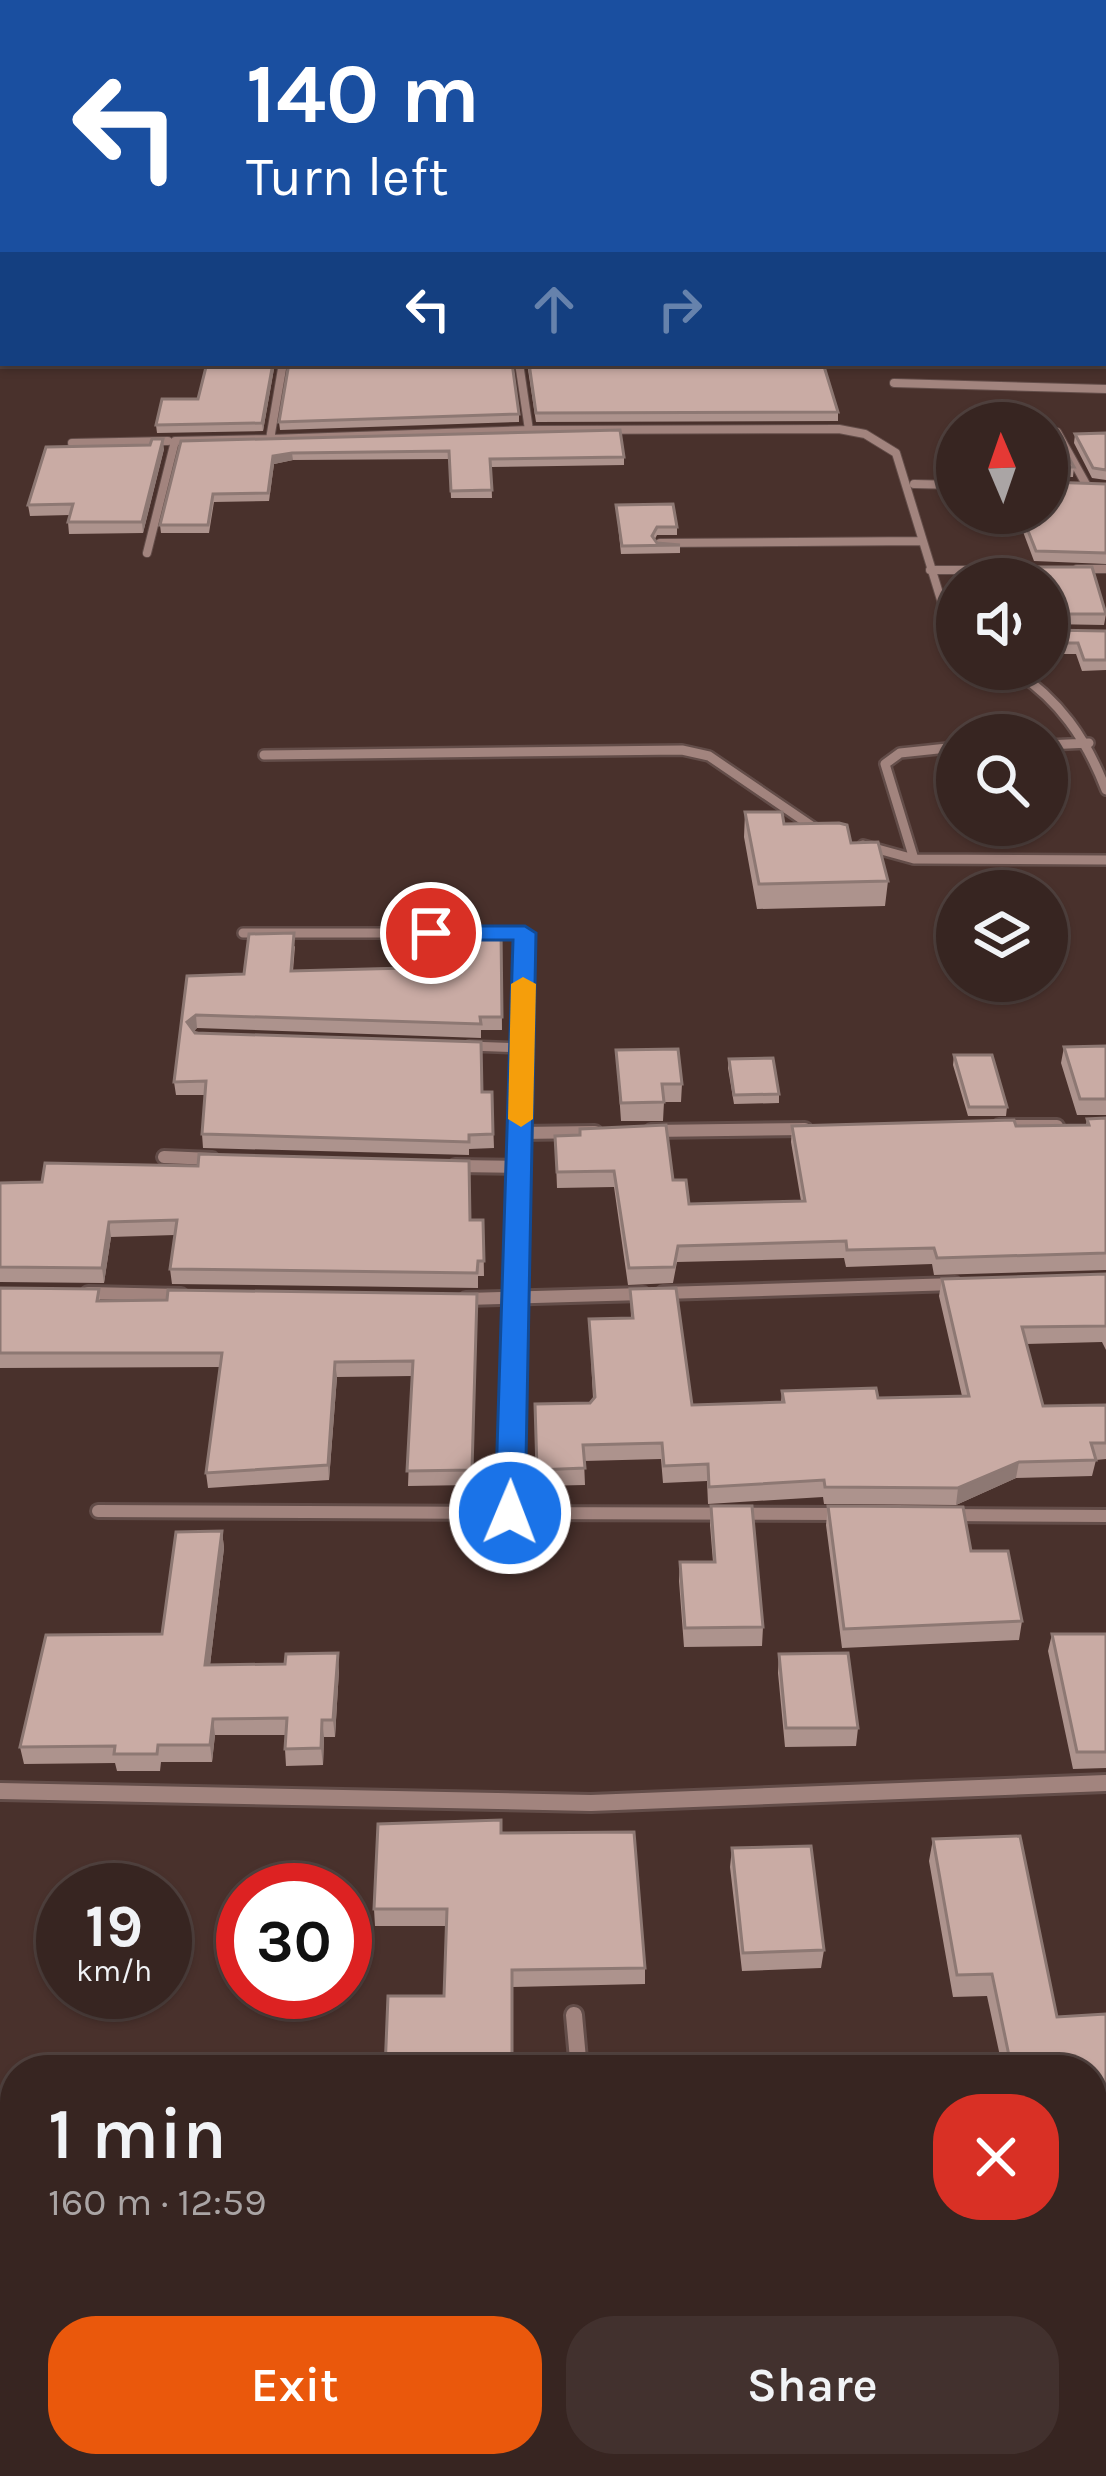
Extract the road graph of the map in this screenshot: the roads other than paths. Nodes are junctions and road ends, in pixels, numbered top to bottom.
1 (283, 366) edge
2 (519, 366) edge
3 (894, 383) dead end
4 (1106, 389) edge
5 (529, 430) junction
6 (270, 439) junction
7 (175, 441) junction
8 (71, 443) edge
9 (1068, 452) edge
10 (914, 484) junction
11 (936, 484) edge
12 (1068, 485) edge
13 (1087, 486) junction
14 (1106, 486) edge
15 (920, 542) junction
16 (660, 543) edge
17 (147, 553) dead end
18 (1068, 569) edge
19 (1106, 569) edge
20 (929, 570) junction
21 (936, 570) edge
22 (936, 587) edge
23 (1046, 690) edge
24 (1089, 743) junction
25 (1068, 744) edge
26 (936, 750) edge
27 (263, 755) dead end
28 (1106, 790) edge
29 (829, 836) edge
30 (850, 842) edge
31 (914, 859) junction
32 (1106, 860) edge
33 (242, 933) dead end
34 (431, 933) edge
35 (478, 933) edge
36 (452, 1045) edge
37 (522, 1048) junction
38 (1083, 1125) edge
39 (989, 1126) edge
40 (825, 1129) edge
41 (614, 1132) edge
42 (638, 1132) edge
43 (520, 1133) junction
44 (164, 1157) dead end
45 (235, 1159) edge
46 (448, 1165) edge
47 (520, 1167) junction
48 (968, 1284) edge
49 (70, 1293) edge
50 (188, 1295) edge
51 (445, 1298) edge
52 (516, 1300) junction
53 (98, 1511) dead end
54 (510, 1513) junction
55 (868, 1514) edge
56 (939, 1515) edge
57 (1106, 1516) edge
58 (1106, 1783) edge
59 (0, 1790) edge
60 (574, 2015) dead end
61 (578, 2055) edge

1 - 6 street
2 - 5 street
3 - 4 street
5 - 6 street
5 - 10 street
6 - 7 street
7 - 8 street
7 - 17 street
9 - 13 street
10 - 11 street
10 - 15 street
12 - 13 street
13 - 14 street
15 - 16 street
15 - 20 street
18 - 19 street
20 - 21 street
20 - 22 street
23 - 24 street
24 - 25 street
24 - 28 street
26 - 31 street
27 - 29 street
30 - 31 street
31 - 32 street
33 - 34 street
35 - 37 street
36 - 37 street
37 - 43 street
38 - 39 street
40 - 42 street
41 - 43 street
43 - 47 street
44 - 45 street
46 - 47 street
47 - 52 street
48 - 52 street
49 - 50 street
51 - 52 street
52 - 54 street
53 - 54 street
54 - 55 street
56 - 57 street
58 - 59 street
60 - 61 street

